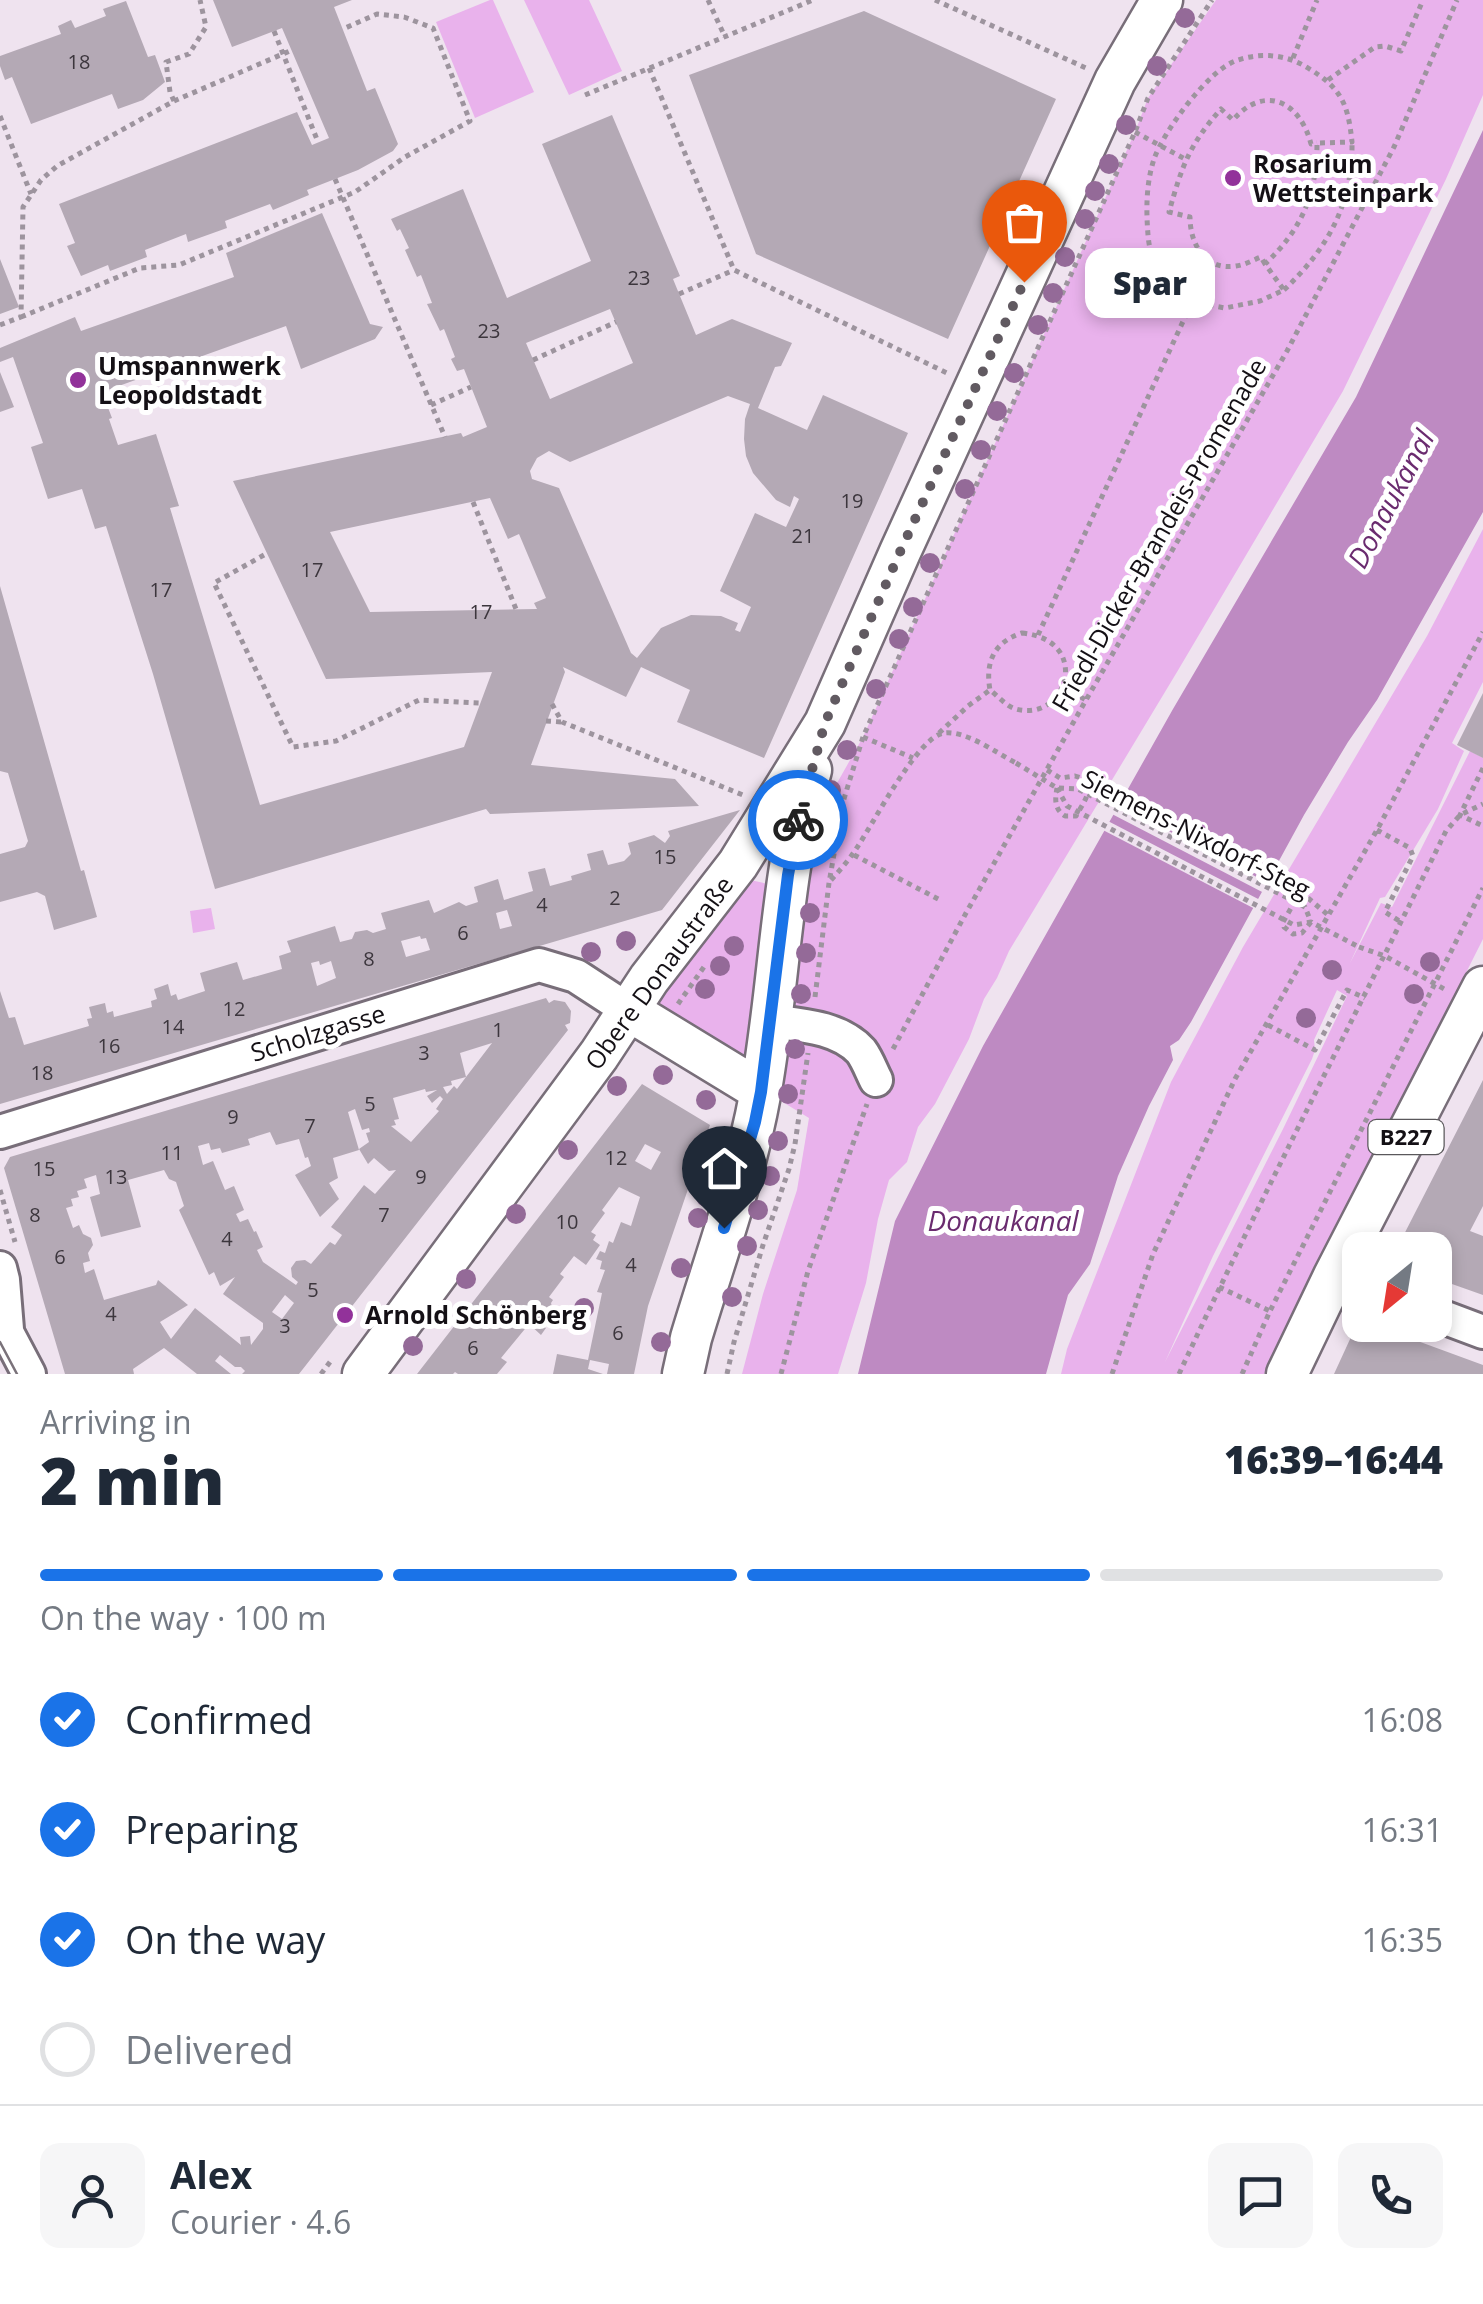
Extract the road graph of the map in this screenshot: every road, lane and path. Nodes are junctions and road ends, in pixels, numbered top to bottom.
1 (200, 0) edge
2 (708, 0) edge
3 (813, 0) edge
4 (935, 0) edge
5 (1162, 0) edge
6 (1212, 0) edge
7 (1317, 0) edge
8 (1423, 0) edge
9 (1456, 0) edge
10 (343, 28) dead end
11 (274, 31) dead end
12 (725, 37) junction
13 (292, 50) dead end
14 (282, 55) junction
15 (1293, 58) junction
16 (649, 68) junction
17 (1328, 80) junction
18 (1116, 82) junction
19 (586, 95) dead end
20 (174, 101) junction
21 (0, 116) edge
22 (1135, 132) junction
23 (318, 142) dead end
24 (1352, 142) junction
25 (1318, 144) junction
26 (1161, 146) junction
27 (1185, 158) junction
28 (335, 178) dead end
29 (30, 194) junction
30 (342, 197) junction
31 (1332, 230) junction
32 (1348, 237) junction
33 (1265, 264) junction
34 (734, 270) junction
35 (1284, 290) junction
36 (679, 294) dead end
37 (1192, 302) junction
38 (21, 317) junction
39 (616, 322) dead end
40 (0, 325) edge
41 (533, 360) dead end
42 (471, 387) dead end
43 (977, 388) junction
44 (430, 406) junction
45 (445, 438) dead end
46 (474, 502) dead end
47 (264, 555) dead end
48 (516, 609) dead end
49 (1483, 632) edge
50 (1038, 635) junction
51 (1063, 687) junction
52 (990, 690) junction
53 (1086, 700) junction
54 (480, 703) dead end
55 (552, 704) dead end
56 (546, 722) dead end
57 (562, 722) junction
58 (825, 723) junction
59 (938, 734) junction
60 (863, 737) junction
61 (913, 758) junction
62 (1483, 768) edge
63 (1047, 770) junction
64 (1057, 788) junction
65 (743, 795) dead end
66 (1483, 804) edge
67 (1460, 815) junction
68 (1483, 826) edge
69 (1377, 830) junction
70 (853, 854) junction
71 (829, 883) junction
72 (1483, 888) edge
73 (940, 900) dead end
74 (1328, 915) junction
75 (1312, 922) junction
76 (1401, 922) junction
77 (1385, 956) junction
78 (1434, 984) junction
79 (1481, 995) edge
80 (1365, 998) junction
81 (628, 1010) junction
82 (771, 1022) junction
83 (1266, 1024) junction
84 (812, 1026) junction
85 (876, 1080) junction
86 (761, 1092) junction
87 (0, 1132) edge
88 (1370, 1232) edge
89 (0, 1268) edge
90 (1220, 1287) junction
91 (1342, 1289) edge
92 (1270, 1311) junction
93 (1452, 1320) edge
94 (3, 1324) edge
95 (1483, 1332) edge
96 (30, 1374) edge
97 (363, 1374) edge
98 (682, 1374) edge
99 (727, 1374) edge
100 (781, 1374) edge
101 (1112, 1374) edge
102 (1179, 1374) edge
103 (1242, 1374) edge
104 (1287, 1374) edge

1 - 20 path
2 - 12 path
3 - 12 path
4 - 18 path
5 - 18 main road, Obere Donaustraße
6 - 22 path
7 - 15 path
8 - 17 path
9 - 32 path, Friedl-Dicker-Brandeis-Promenade
10 - 30 path
11 - 14 path
12 - 16 path
13 - 14 path
14 - 20 path
14 - 23 path
15 - 17 path
15 - 26 path
16 - 19 path
16 - 34 path
17 - 24 path
18 - 43 main road, Obere Donaustraße
20 - 29 path
21 - 29 path
22 - 26 path
22 - 60 path
24 - 25 path
24 - 31 path
25 - 27 path
25 - 33 path
26 - 27 path
26 - 37 path
27 - 33 path
28 - 30 path
29 - 38 path
30 - 38 path
30 - 44 path
31 - 32 path
31 - 35 path
32 - 53 path, Friedl-Dicker-Brandeis-Promenade
33 - 35 path
34 - 36 path
34 - 43 path
35 - 37 path
37 - 50 path
38 - 40 path
39 - 41 path
42 - 44 path
43 - 58 main road, Obere Donaustraße
44 - 45 path
46 - 48 path
47 - 54 path
49 - 69 path
50 - 51 path
50 - 52 path
51 - 52 path
51 - 53 path
52 - 59 path
53 - 63 path, Friedl-Dicker-Brandeis-Promenade
55 - 57 path
56 - 57 path
57 - 65 path
58 - 81 main road, Obere Donaustraße
58 - 82 main road
59 - 61 path
59 - 64 path, Siemens-Nixdorf-Steg, bridge
60 - 61 path
60 - 71 path
61 - 70 path
62 - 67 path
63 - 64 path
63 - 85 path, Friedl-Dicker-Brandeis-Promenade
64 - 75 path, Siemens-Nixdorf-Steg, bridge
64 - 75 path, Siemens-Nixdorf-Steg, bridge
66 - 67 path
67 - 68 path
67 - 76 path
69 - 74 path
69 - 76 path
70 - 71 path
70 - 73 path
71 - 84 path
72 - 78 path
74 - 75 path
74 - 83 path
75 - 77 path, Siemens-Nixdorf-Steg, bridge
76 - 77 path
77 - 78 path, Siemens-Nixdorf-Steg
77 - 80 path
78 - 92 path
79 - 88 main road, B227
80 - 83 path
80 - 90 path
81 - 86 main road
81 - 87 street, Scholzgasse
81 - 97 main road, Obere Donaustraße
82 - 84 street
82 - 86 main road
83 - 101 path
84 - 85 street
84 - 99 path
85 - 100 path, Friedl-Dicker-Brandeis-Promenade
86 - 98 main road
89 - 94 street
90 - 92 path
90 - 102 path
91 - 104 main road, B227
92 - 103 path
93 - 95 street
94 - 96 street

